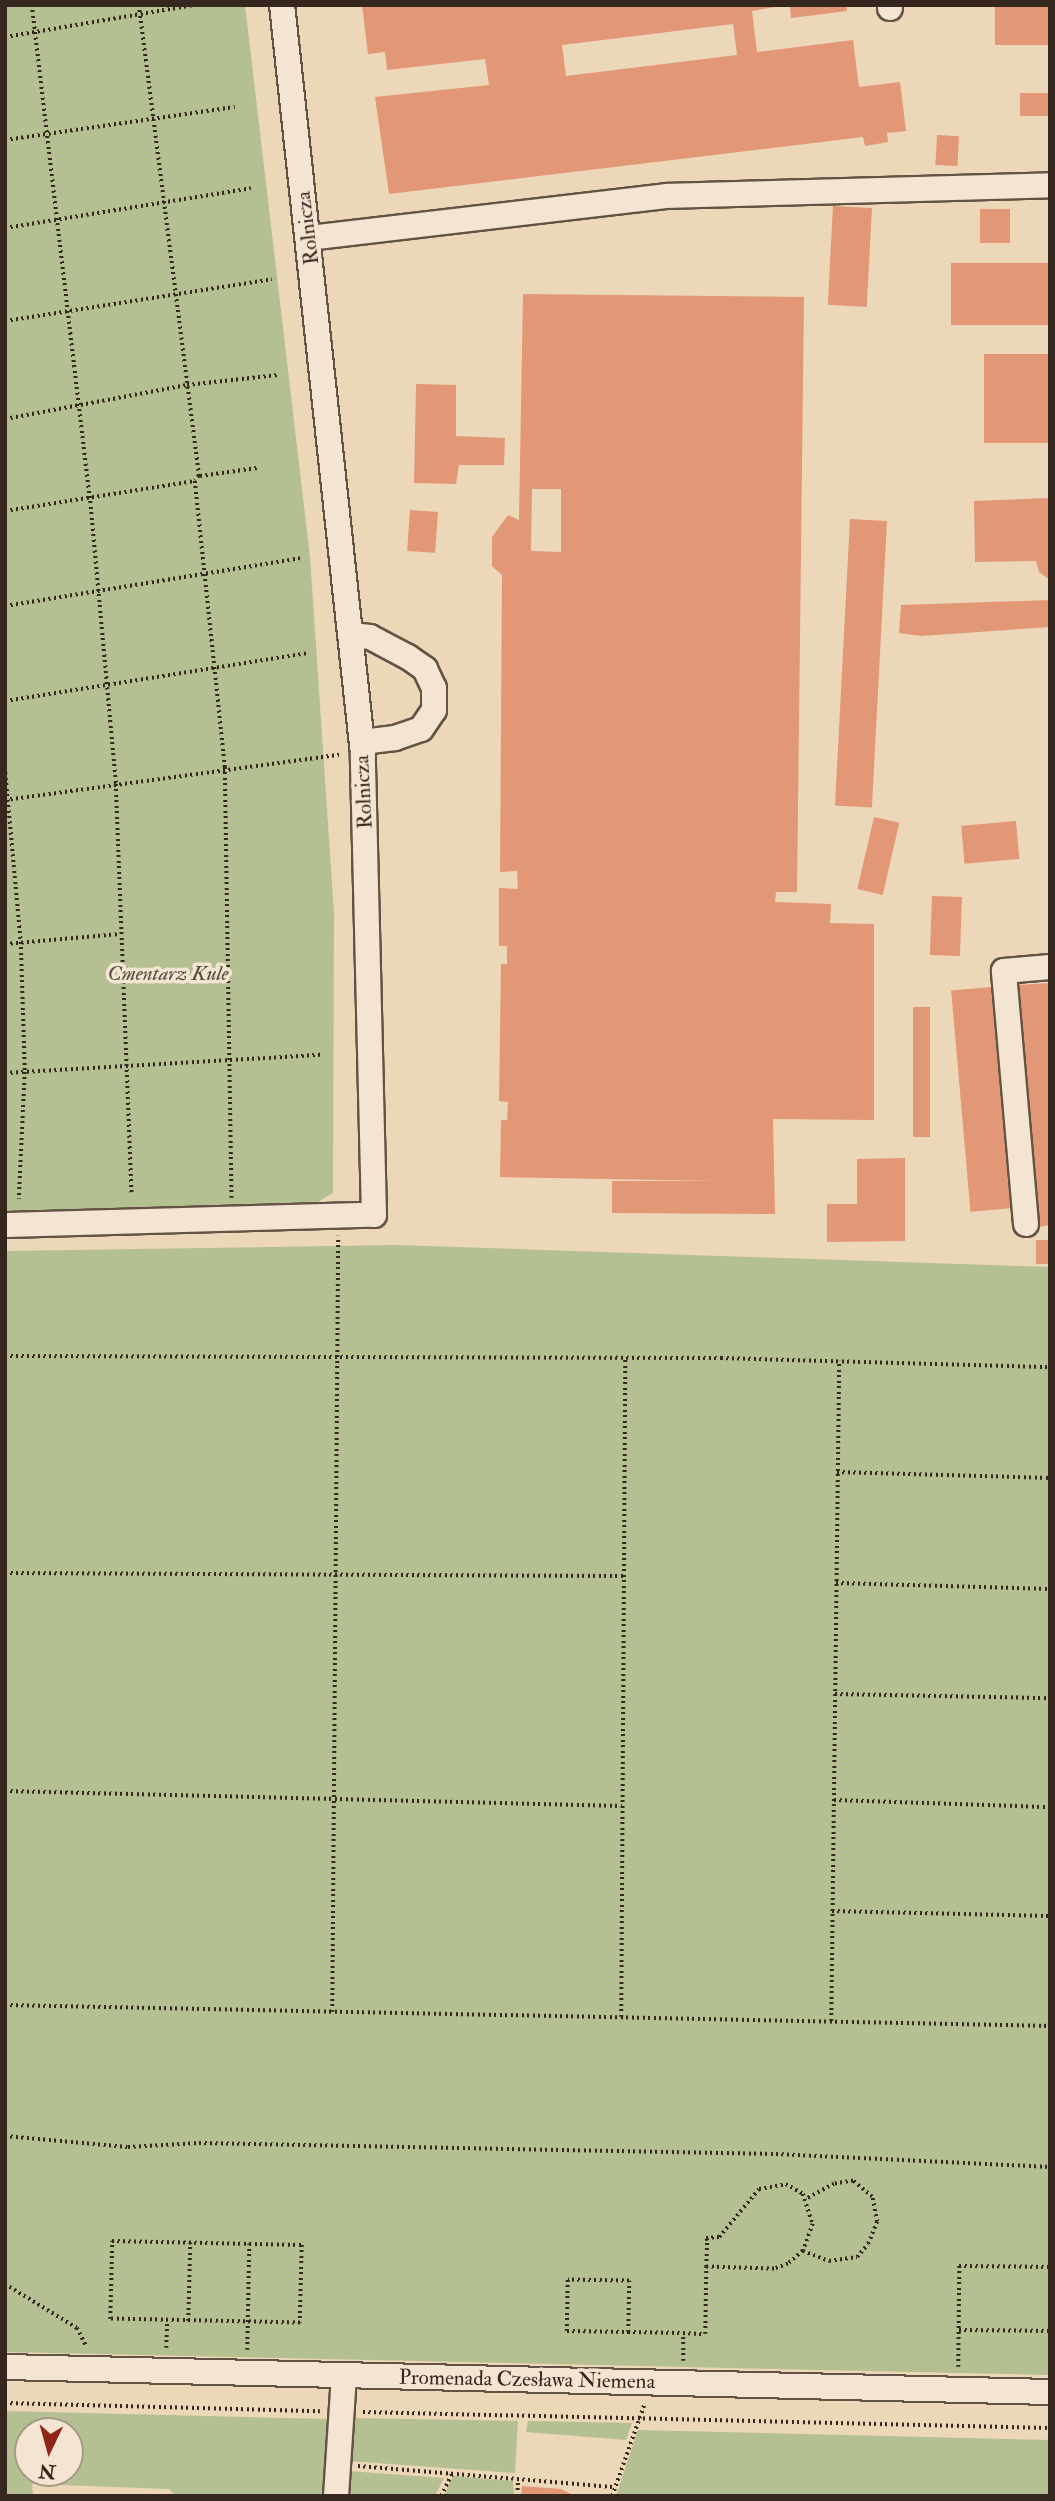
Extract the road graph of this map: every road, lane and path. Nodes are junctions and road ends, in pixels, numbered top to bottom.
1 (32, 5) edge
2 (139, 5) edge
3 (195, 5) edge
4 (282, 5) edge
5 (140, 14) junction
6 (35, 31) junction
7 (5, 37) edge
8 (235, 107) dead end
9 (153, 117) junction
10 (49, 133) junction
11 (5, 140) edge
12 (1050, 186) edge
13 (251, 188) dead end
14 (164, 200) junction
15 (58, 219) junction
16 (5, 228) edge
17 (309, 239) junction
18 (272, 279) dead end
19 (175, 291) junction
20 (67, 308) junction
21 (5, 321) edge
22 (278, 375) dead end
23 (187, 385) junction
24 (79, 408) junction
25 (5, 419) edge
26 (257, 468) dead end
27 (200, 476) junction
28 (195, 481) junction
29 (90, 496) junction
30 (5, 511) edge
31 (302, 558) dead end
32 (207, 572) junction
33 (99, 589) junction
34 (5, 606) edge
35 (352, 635) junction
36 (307, 653) dead end
37 (216, 666) junction
38 (107, 684) junction
39 (5, 701) edge
40 (362, 748) junction
41 (5, 767) edge
42 (225, 767) junction
43 (116, 784) junction
44 (7, 800) edge
45 (120, 934) junction
46 (21, 942) junction
47 (5, 944) edge
48 (1050, 967) edge
49 (320, 1055) dead end
50 (232, 1058) junction
51 (126, 1065) junction
52 (25, 1072) junction
53 (5, 1073) edge
54 (132, 1194) dead end
55 (19, 1199) dead end
56 (232, 1200) dead end
57 (338, 1217) junction
58 (1026, 1224) dead end
59 (5, 1225) edge
60 (5, 1356) edge
61 (340, 1357) junction
62 (625, 1358) junction
63 (839, 1361) junction
64 (1050, 1367) edge
65 (837, 1472) junction
66 (1050, 1478) edge
67 (5, 1573) edge
68 (338, 1574) junction
69 (623, 1576) junction
70 (836, 1583) junction
71 (1050, 1589) edge
72 (835, 1694) junction
73 (1050, 1698) edge
74 (5, 1791) edge
75 (335, 1798) junction
76 (834, 1800) junction
77 (622, 1806) junction
78 (1050, 1807) edge
79 (832, 1911) junction
80 (1050, 1916) edge
81 (5, 2005) edge
82 (332, 2011) junction
83 (621, 2017) junction
84 (831, 2022) junction
85 (1050, 2026) edge
86 (5, 2136) edge
87 (1050, 2167) edge
88 (807, 2199) junction
89 (190, 2243) junction
90 (248, 2244) junction
91 (803, 2251) junction
92 (706, 2267) junction
93 (1050, 2267) edge
94 (5, 2284) edge
95 (167, 2320) junction
96 (188, 2321) junction
97 (247, 2322) junction
98 (959, 2330) junction
99 (1050, 2331) edge
100 (628, 2332) junction
101 (683, 2333) junction
102 (166, 2347) dead end
103 (247, 2349) dead end
104 (682, 2355) dead end
105 (958, 2364) dead end
106 (5, 2367) edge
107 (98, 2369) junction
108 (344, 2376) junction
109 (652, 2383) junction
110 (1050, 2392) edge
111 (5, 2403) edge
112 (338, 2412) junction
113 (639, 2419) junction
114 (1050, 2428) edge
115 (337, 2464) junction
116 (452, 2473) junction
117 (518, 2479) junction
118 (615, 2487) junction
119 (336, 2496) edge
120 (441, 2496) edge
121 (517, 2496) edge
122 (612, 2496) edge

1 - 6 path
2 - 5 path
3 - 5 path
4 - 17 street, Rolnicza
5 - 6 path
5 - 9 path
6 - 7 path
6 - 10 path
8 - 9 path
9 - 10 path
9 - 14 path
10 - 11 path
10 - 15 path
12 - 17 street
13 - 14 path
14 - 15 path
14 - 19 path
15 - 16 path
15 - 20 path
17 - 35 street, Rolnicza
18 - 19 path
19 - 20 path
19 - 23 path
20 - 21 path
20 - 24 path
22 - 23 path
23 - 24 path
23 - 27 path
24 - 25 path
24 - 29 path
26 - 27 path
27 - 28 path
28 - 29 path
28 - 32 path
29 - 30 path
29 - 33 path
31 - 32 path
32 - 33 path
32 - 37 path
33 - 34 path
33 - 38 path
35 - 40 street, Rolnicza
35 - 40 street
36 - 37 path
37 - 38 path
37 - 42 path
38 - 39 path
38 - 43 path
40 - 42 path
40 - 57 street, Rolnicza
41 - 44 path
42 - 43 path
42 - 50 path
43 - 44 path
43 - 45 path
44 - 46 path
45 - 46 path
45 - 51 path
46 - 47 path
46 - 52 path
48 - 58 street
49 - 50 path
50 - 51 path
50 - 56 path
51 - 52 path
51 - 54 path
52 - 53 path
52 - 55 path
57 - 59 street, Rolnicza
57 - 61 path
60 - 61 path
61 - 62 path
61 - 68 path
62 - 63 path
62 - 69 path
63 - 64 path
63 - 65 path
65 - 66 path
65 - 70 path
67 - 68 path
68 - 69 path
68 - 75 path
69 - 77 path
70 - 71 path
70 - 72 path
72 - 73 path
72 - 76 path
74 - 75 path
75 - 77 path
75 - 82 path
76 - 78 path
76 - 79 path
77 - 83 path
79 - 80 path
79 - 84 path
81 - 82 path
82 - 83 path
83 - 84 path
84 - 85 path
86 - 87 path
88 - 91 path
88 - 91 path
88 - 92 path
89 - 90 path
89 - 95 path
89 - 96 path
90 - 97 path
90 - 97 path
91 - 92 path
92 - 101 path
93 - 98 path
94 - 107 path
95 - 96 path
95 - 102 path
96 - 97 path
97 - 103 path
98 - 99 path
98 - 105 path
100 - 100 path
100 - 101 path
101 - 104 path
106 - 107 street, Promenada Czesława Niemena
107 - 108 street, Promenada Czesława Niemena
108 - 109 street, Promenada Czesława Niemena
108 - 112 street
109 - 110 street, Promenada Czesława Niemena
109 - 113 path
111 - 112 path
112 - 113 path
112 - 115 street
113 - 114 path
113 - 118 path
115 - 116 path
115 - 119 street
116 - 117 path
116 - 120 path
117 - 118 path
117 - 121 path
118 - 122 path

